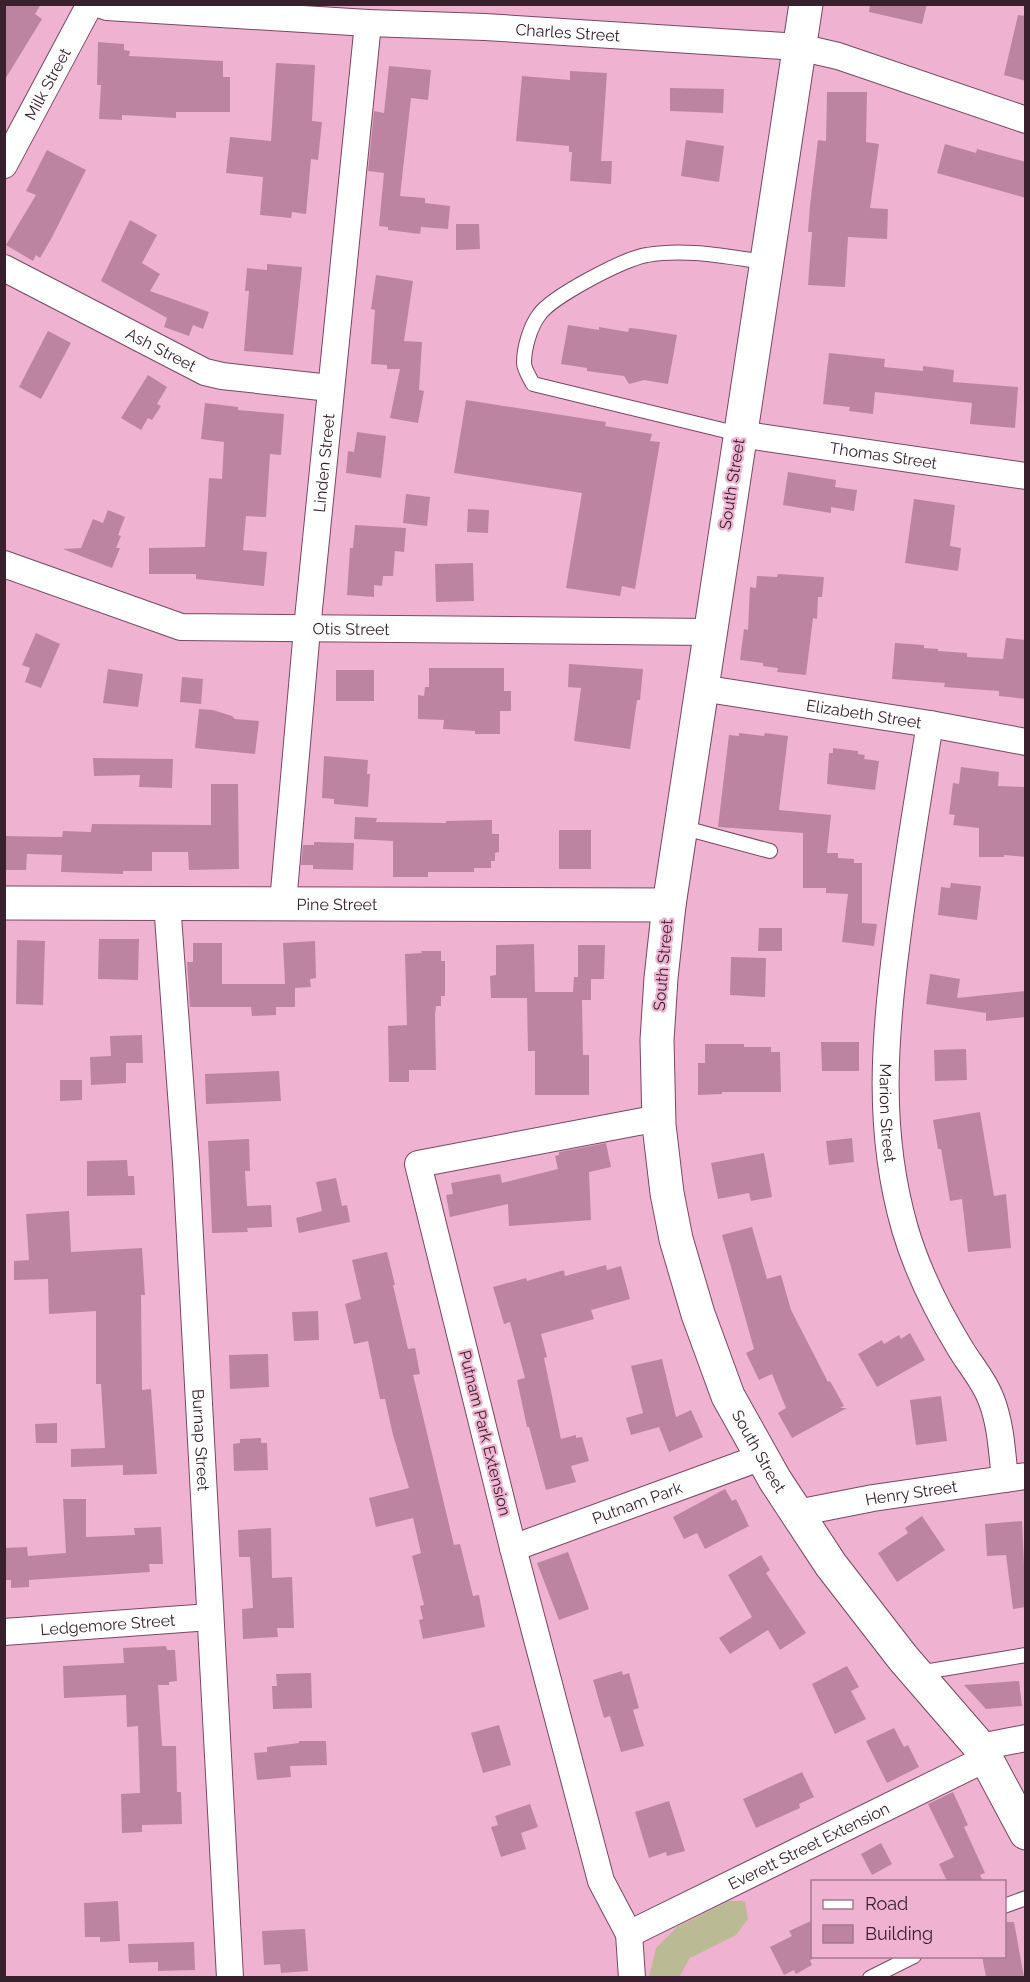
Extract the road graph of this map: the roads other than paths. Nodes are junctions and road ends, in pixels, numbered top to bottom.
1 (90, 4) edge
2 (98, 4) edge
3 (806, 4) edge
4 (368, 23) junction
5 (799, 47) junction
6 (1026, 120) edge
7 (4, 165) edge
8 (766, 262) junction
9 (4, 268) edge
10 (330, 388) junction
11 (739, 434) junction
12 (1026, 476) edge
13 (4, 564) edge
14 (307, 629) junction
15 (710, 632) junction
16 (701, 688) junction
17 (930, 724) junction
18 (1026, 742) edge
19 (681, 827) junction
20 (770, 851) dead end
21 (4, 903) edge
22 (167, 903) junction
23 (283, 903) junction
24 (669, 904) junction
25 (659, 1118) junction
26 (762, 1457) junction
27 (1016, 1477) edge
28 (797, 1513) junction
29 (513, 1548) junction
30 (210, 1617) junction
31 (4, 1632) edge
32 (1026, 1655) edge
33 (916, 1673) junction
34 (1026, 1738) edge
35 (982, 1753) junction
36 (1026, 1833) edge
37 (1026, 1898) edge
38 (1006, 1906) edge
39 (630, 1934) junction
40 (910, 1958) edge
41 (230, 1977) edge
42 (632, 1977) edge
43 (870, 1977) edge

1 - 7 street, Milk Street
2 - 4 street, Charles Street
3 - 5 main road, South Street
4 - 5 street, Charles Street
4 - 10 street, Linden Street
5 - 6 street, Charles Street
5 - 8 main road, South Street
8 - 11 main road, South Street
8 - 11 lane
9 - 10 street, Ash Street
10 - 14 street, Linden Street
11 - 12 street, Thomas Street
11 - 15 main road, South Street
13 - 14 street, Otis Street
14 - 15 street, Otis Street
14 - 23 street, Linden Street
15 - 16 main road, South Street
16 - 17 street, Elizabeth Street
16 - 19 main road, South Street
17 - 18 street, Elizabeth Street
17 - 27 street, Marion Street
19 - 20 lane
19 - 24 main road, South Street
21 - 22 main road, Pine Street
22 - 23 main road, Pine Street
22 - 30 street, Burnap Street
23 - 24 main road, Pine Street
24 - 25 main road, South Street
25 - 26 main road, South Street
25 - 29 street, Putnam Park Extension
26 - 28 main road, South Street
26 - 29 street, Putnam Park
27 - 28 street, Henry Street
28 - 33 main road, South Street
29 - 39 street, Putnam Park Extension
30 - 31 street, Ledgemore Street
30 - 41 street, Burnap Street
32 - 33 lane
33 - 35 main road, South Street
34 - 35 street, Everett Street Extension
35 - 36 main road, South Street
35 - 39 street, Everett Street Extension
37 - 38 lane
39 - 42 street
40 - 43 lane

